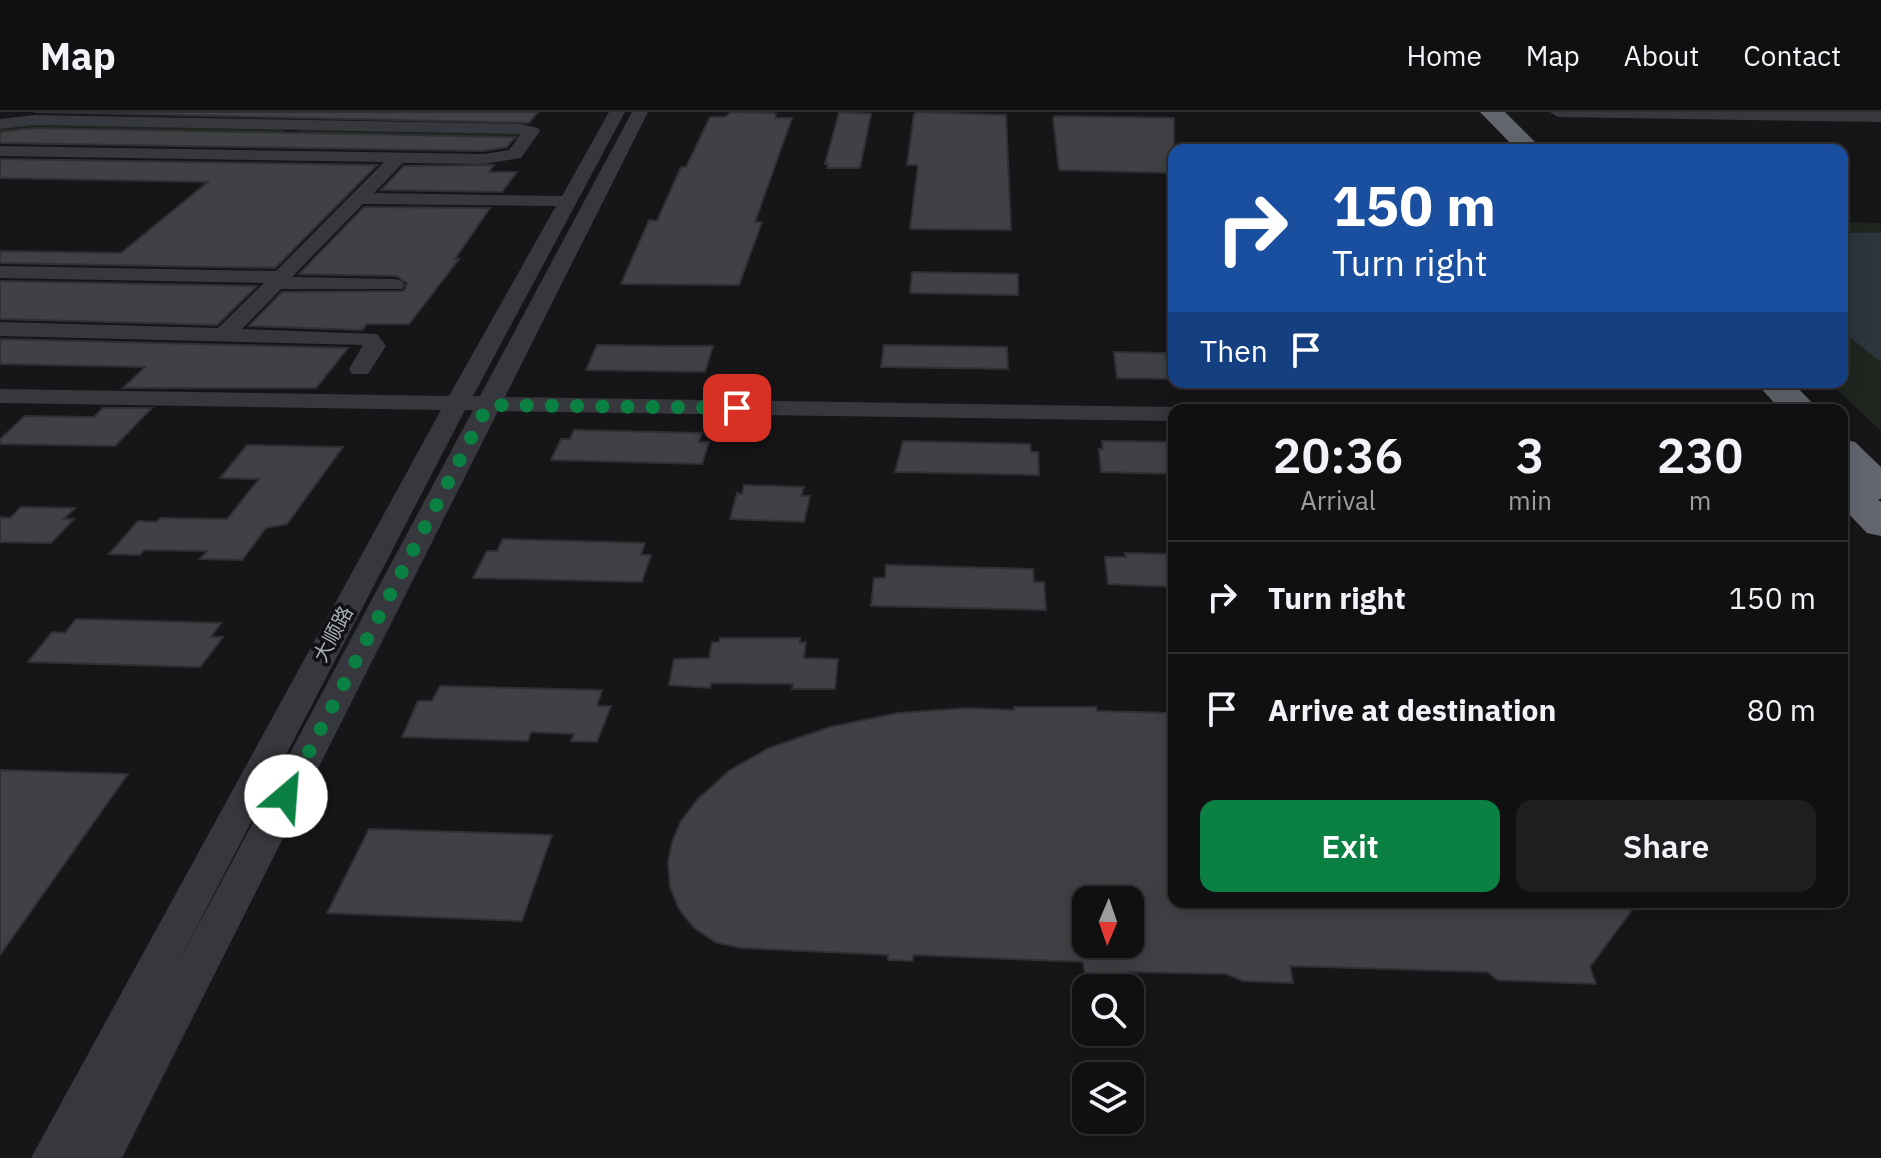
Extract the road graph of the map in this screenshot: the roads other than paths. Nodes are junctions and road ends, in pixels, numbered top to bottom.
1 (314, 112) edge
2 (617, 112) edge
3 (640, 112) edge
4 (1465, 112) edge
5 (1492, 112) edge
6 (1558, 112) edge
7 (1881, 117) edge
8 (0, 124) edge
9 (1497, 144) edge
10 (1525, 144) edge
11 (0, 151) edge
12 (262, 155) junction
13 (398, 158) junction
14 (358, 198) junction
15 (559, 201) dead end
16 (0, 272) edge
17 (278, 280) junction
18 (395, 285) dead end
19 (0, 329) edge
20 (225, 334) junction
21 (360, 369) dead end
22 (1744, 388) edge
23 (1778, 388) edge
24 (0, 396) edge
25 (1761, 404) edge
26 (1795, 404) edge
27 (456, 405) junction
28 (488, 405) junction
29 (1168, 414) edge
30 (1848, 456) edge
31 (1881, 488) edge
32 (1848, 491) edge
33 (1881, 524) edge
34 (53, 1158) edge
35 (98, 1158) edge

1 - 12 street
2 - 27 street, 大顺路
3 - 28 street, 大顺路
4 - 9 highway
5 - 10 highway
6 - 7 street
8 - 13 street
11 - 12 street
12 - 13 street
13 - 14 street
14 - 15 street
14 - 17 street
16 - 17 street
17 - 18 street
17 - 20 street
19 - 20 street
20 - 21 street
22 - 25 highway
23 - 26 highway
24 - 27 street
27 - 28 street
27 - 34 street, 大顺路
28 - 29 street
28 - 35 street, 大顺路
30 - 31 highway
32 - 33 highway

